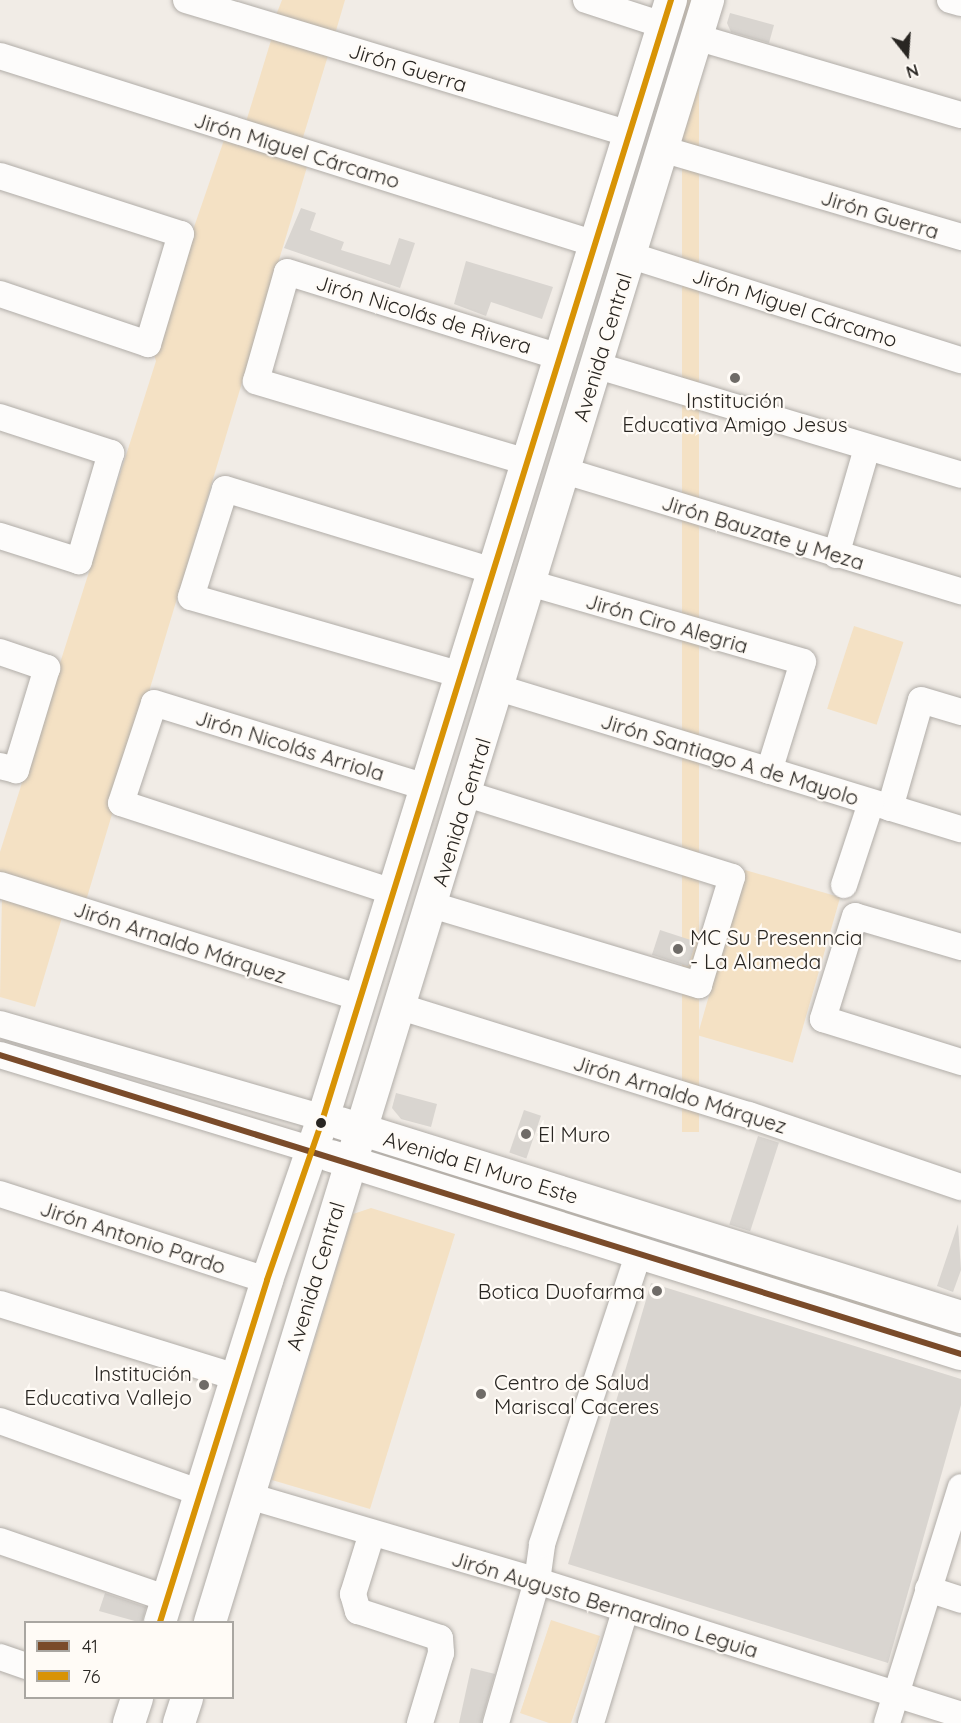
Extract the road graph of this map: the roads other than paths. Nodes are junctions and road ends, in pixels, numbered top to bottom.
1 (186, 0) edge
2 (586, 0) edge
3 (708, 0) edge
4 (950, 0) edge
5 (961, 3) edge
6 (667, 13) edge
7 (696, 37) junction
8 (0, 56) edge
9 (961, 115) edge
10 (629, 134) junction
11 (662, 148) junction
12 (0, 176) edge
13 (961, 237) edge
14 (595, 244) junction
15 (629, 255) junction
16 (0, 294) edge
17 (560, 357) junction
18 (961, 360) edge
19 (595, 365) junction
20 (0, 417) edge
21 (867, 448) junction
22 (527, 462) junction
23 (565, 471) junction
24 (961, 475) edge
25 (0, 536) edge
26 (836, 555) junction
27 (493, 571) junction
28 (530, 583) junction
29 (960, 586) edge
30 (0, 652) edge
31 (461, 675) junction
32 (499, 688) junction
33 (961, 712) edge
34 (8, 768) edge
35 (769, 771) junction
36 (426, 787) junction
37 (466, 794) junction
38 (881, 805) junction
39 (961, 829) edge
40 (0, 885) edge
41 (844, 885) dead end
42 (393, 892) junction
43 (432, 905) junction
44 (961, 947) edge
45 (360, 999) junction
46 (398, 1006) junction
47 (0, 1025) edge
48 (0, 1055) edge
49 (961, 1062) edge
50 (323, 1118) junction
51 (360, 1130) junction
52 (313, 1150) junction
53 (350, 1162) junction
54 (961, 1187) edge
55 (0, 1194) edge
56 (695, 1234) junction
57 (639, 1253) junction
58 (684, 1266) junction
59 (267, 1280) junction
60 (0, 1304) edge
61 (961, 1317) edge
62 (961, 1354) edge
63 (236, 1377) junction
64 (0, 1421) edge
65 (961, 1488) edge
66 (201, 1493) junction
67 (249, 1496) junction
68 (372, 1533) junction
69 (0, 1541) edge
70 (537, 1581) junction
71 (928, 1589) junction
72 (961, 1600) edge
73 (164, 1611) edge
74 (625, 1611) junction
75 (211, 1621) edge
76 (0, 1657) edge
77 (24, 1665) edge
78 (896, 1695) junction
79 (187, 1699) edge
80 (961, 1716) edge
81 (179, 1723) edge
82 (420, 1723) edge
83 (496, 1723) edge
84 (591, 1723) edge
85 (887, 1723) edge

1 - 10 street, Jirón Guerra
2 - 6 street
3 - 7 main road, Avenida Central
4 - 5 street
6 - 10 main road, Avenida Central
7 - 9 street
7 - 11 main road, Avenida Central
8 - 14 street, Jirón Miguel Cárcamo
10 - 14 main road, Avenida Central
11 - 13 street, Jirón Guerra
11 - 15 main road, Avenida Central
12 - 16 street
14 - 17 main road, Avenida Central
15 - 18 street, Jirón Miguel Cárcamo
15 - 19 main road, Avenida Central
17 - 22 main road, Avenida Central
17 - 22 street, Jirón Nicolás de Rivera
19 - 21 street
19 - 23 main road, Avenida Central
20 - 25 street
21 - 24 street
21 - 26 street
22 - 27 main road, Avenida Central
23 - 26 street, Jirón Bauzate y Meza
23 - 28 main road, Avenida Central
26 - 29 street, Jirón Bauzate y Meza
27 - 31 main road, Avenida Central
27 - 31 street
28 - 32 main road, Avenida Central
28 - 35 street, Jirón Ciro Alegria
30 - 34 street
31 - 36 main road, Avenida Central
32 - 35 street, Jirón Santiago A de Mayolo
32 - 37 main road, Avenida Central
33 - 38 street
35 - 38 street, Jirón Santiago A de Mayolo
36 - 42 main road, Avenida Central
36 - 42 street, Jirón Nicolás Arriola
37 - 43 main road, Avenida Central
37 - 43 street
38 - 39 street, Jirón Santiago A de Mayolo
38 - 41 street
40 - 45 street, Jirón Arnaldo Márquez
42 - 45 main road, Avenida Central
43 - 46 main road, Avenida Central
44 - 49 street
45 - 50 main road, Avenida Central
46 - 51 main road, Avenida Central
46 - 54 street, Jirón Arnaldo Márquez
47 - 50 street, Avenida El Muro Este
48 - 52 street, Avenida El Muro Este
50 - 51 main road, Avenida El Muro Este
50 - 52 main road, Avenida Central
51 - 53 main road, Avenida Central
51 - 56 main road, Avenida El Muro Este
52 - 53 main road, Avenida El Muro Este
52 - 59 main road, Avenida Central
53 - 57 main road, Avenida El Muro Este
53 - 67 main road, Avenida Central
55 - 59 street, Jirón Antonio Pardo
56 - 58 main road
56 - 61 main road, Avenida El Muro Este
57 - 58 main road, Avenida El Muro Este
57 - 70 street
58 - 62 main road, Avenida El Muro Este
59 - 63 main road, Avenida Central
60 - 63 street
63 - 66 main road, Avenida Central
64 - 66 street
65 - 71 street
66 - 73 main road, Avenida Central
67 - 68 street, Jirón Augusto Bernardino Leguia
67 - 75 main road, Avenida Central
68 - 70 street, Jirón Augusto Bernardino Leguia
68 - 82 street
69 - 73 street
70 - 74 street, Jirón Augusto Bernardino Leguia
70 - 83 street
71 - 72 street
71 - 78 street
74 - 78 street, Jirón Augusto Bernardino Leguia
74 - 84 street
76 - 77 street
78 - 80 street, Jirón Augusto Bernardino Leguia
78 - 85 street
79 - 81 main road

